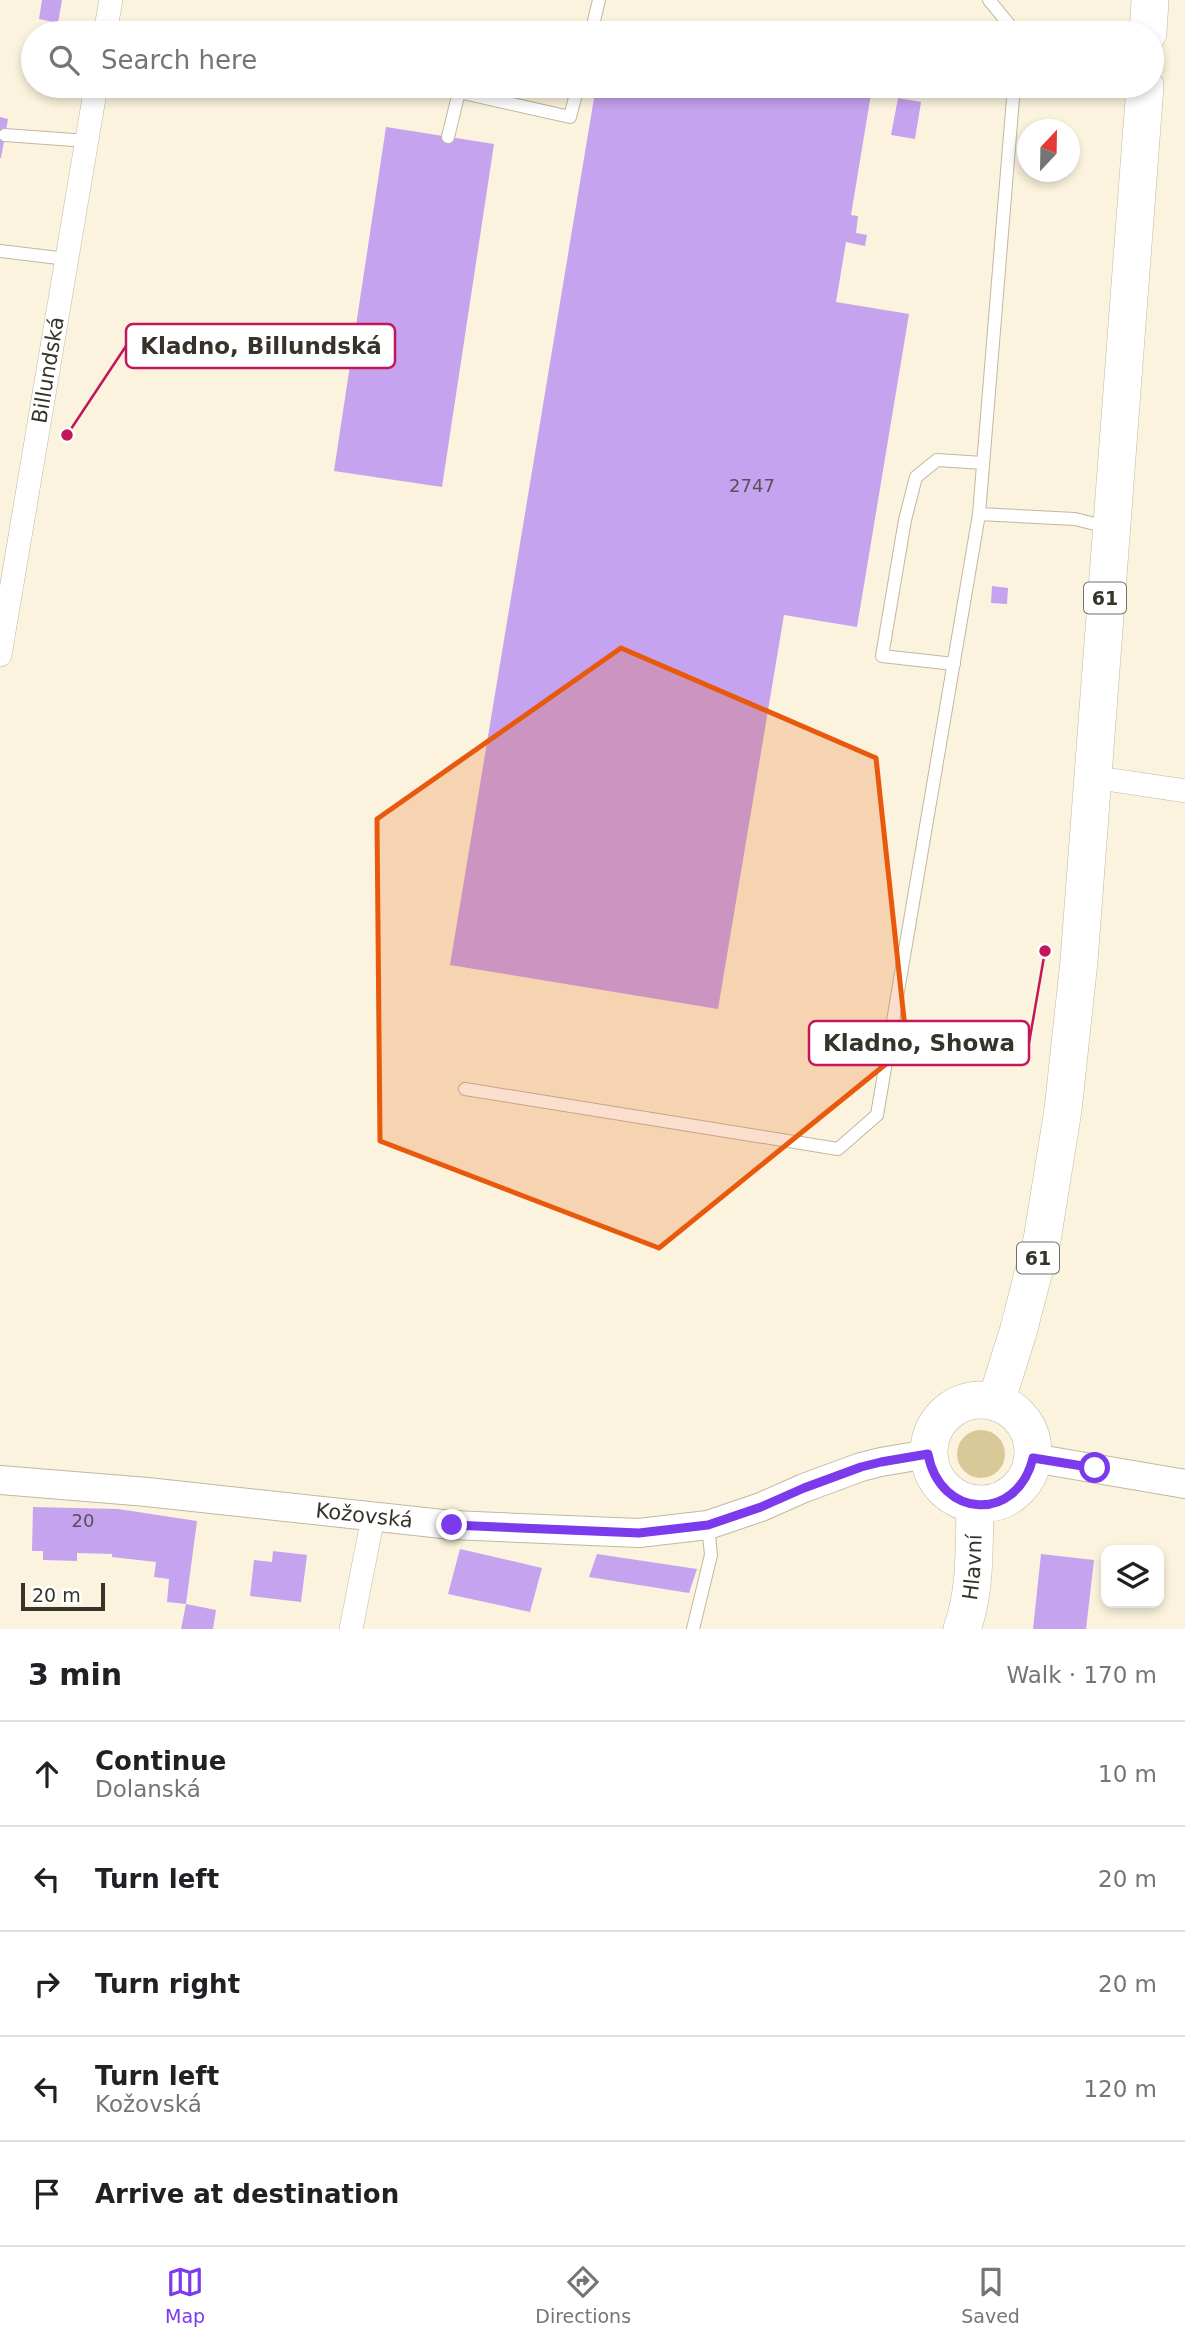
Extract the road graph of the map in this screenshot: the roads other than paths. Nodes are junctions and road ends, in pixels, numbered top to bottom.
1 (111, 0) edge
2 (599, 0) edge
3 (989, 0) edge
4 (1150, 0) edge
5 (107, 21) edge
6 (594, 21) edge
7 (1006, 21) edge
8 (1149, 21) edge
9 (94, 98) edge
10 (458, 98) edge
11 (486, 98) edge
12 (575, 98) edge
13 (1013, 98) edge
14 (1144, 98) edge
15 (5, 135) dead end
16 (448, 136) dead end
17 (87, 141) junction
18 (0, 251) edge
19 (67, 259) junction
20 (983, 463) junction
21 (979, 514) junction
22 (1111, 528) junction
23 (0, 655) edge
24 (954, 664) junction
25 (1092, 777) junction
26 (1185, 791) edge
27 (465, 1089) dead end
28 (996, 1402) junction
29 (928, 1454) junction
30 (1033, 1458) junction
31 (0, 1480) edge
32 (1185, 1484) edge
33 (975, 1505) junction
34 (373, 1517) junction
35 (708, 1525) junction
36 (351, 1629) edge
37 (693, 1629) edge
38 (962, 1629) edge

1 - 5 street
2 - 6 lane
3 - 7 lane
4 - 8 main road
9 - 17 street, Billundská
10 - 16 lane
11 - 12 lane
13 - 20 lane
14 - 22 main road, 61
15 - 17 lane
17 - 19 street, Billundská
18 - 19 lane
19 - 23 street, Billundská
20 - 21 lane
20 - 24 lane
21 - 22 lane
21 - 24 lane
22 - 25 main road, 61
24 - 27 lane
25 - 26 street
25 - 28 main road, 61
28 - 29 main road
28 - 30 main road
29 - 33 main road
29 - 35 street, Kožovská
30 - 32 street
30 - 33 main road
31 - 34 street, Kožovská
33 - 38 main road, Hlavní
34 - 35 street, Kožovská
34 - 36 street
35 - 37 lane

